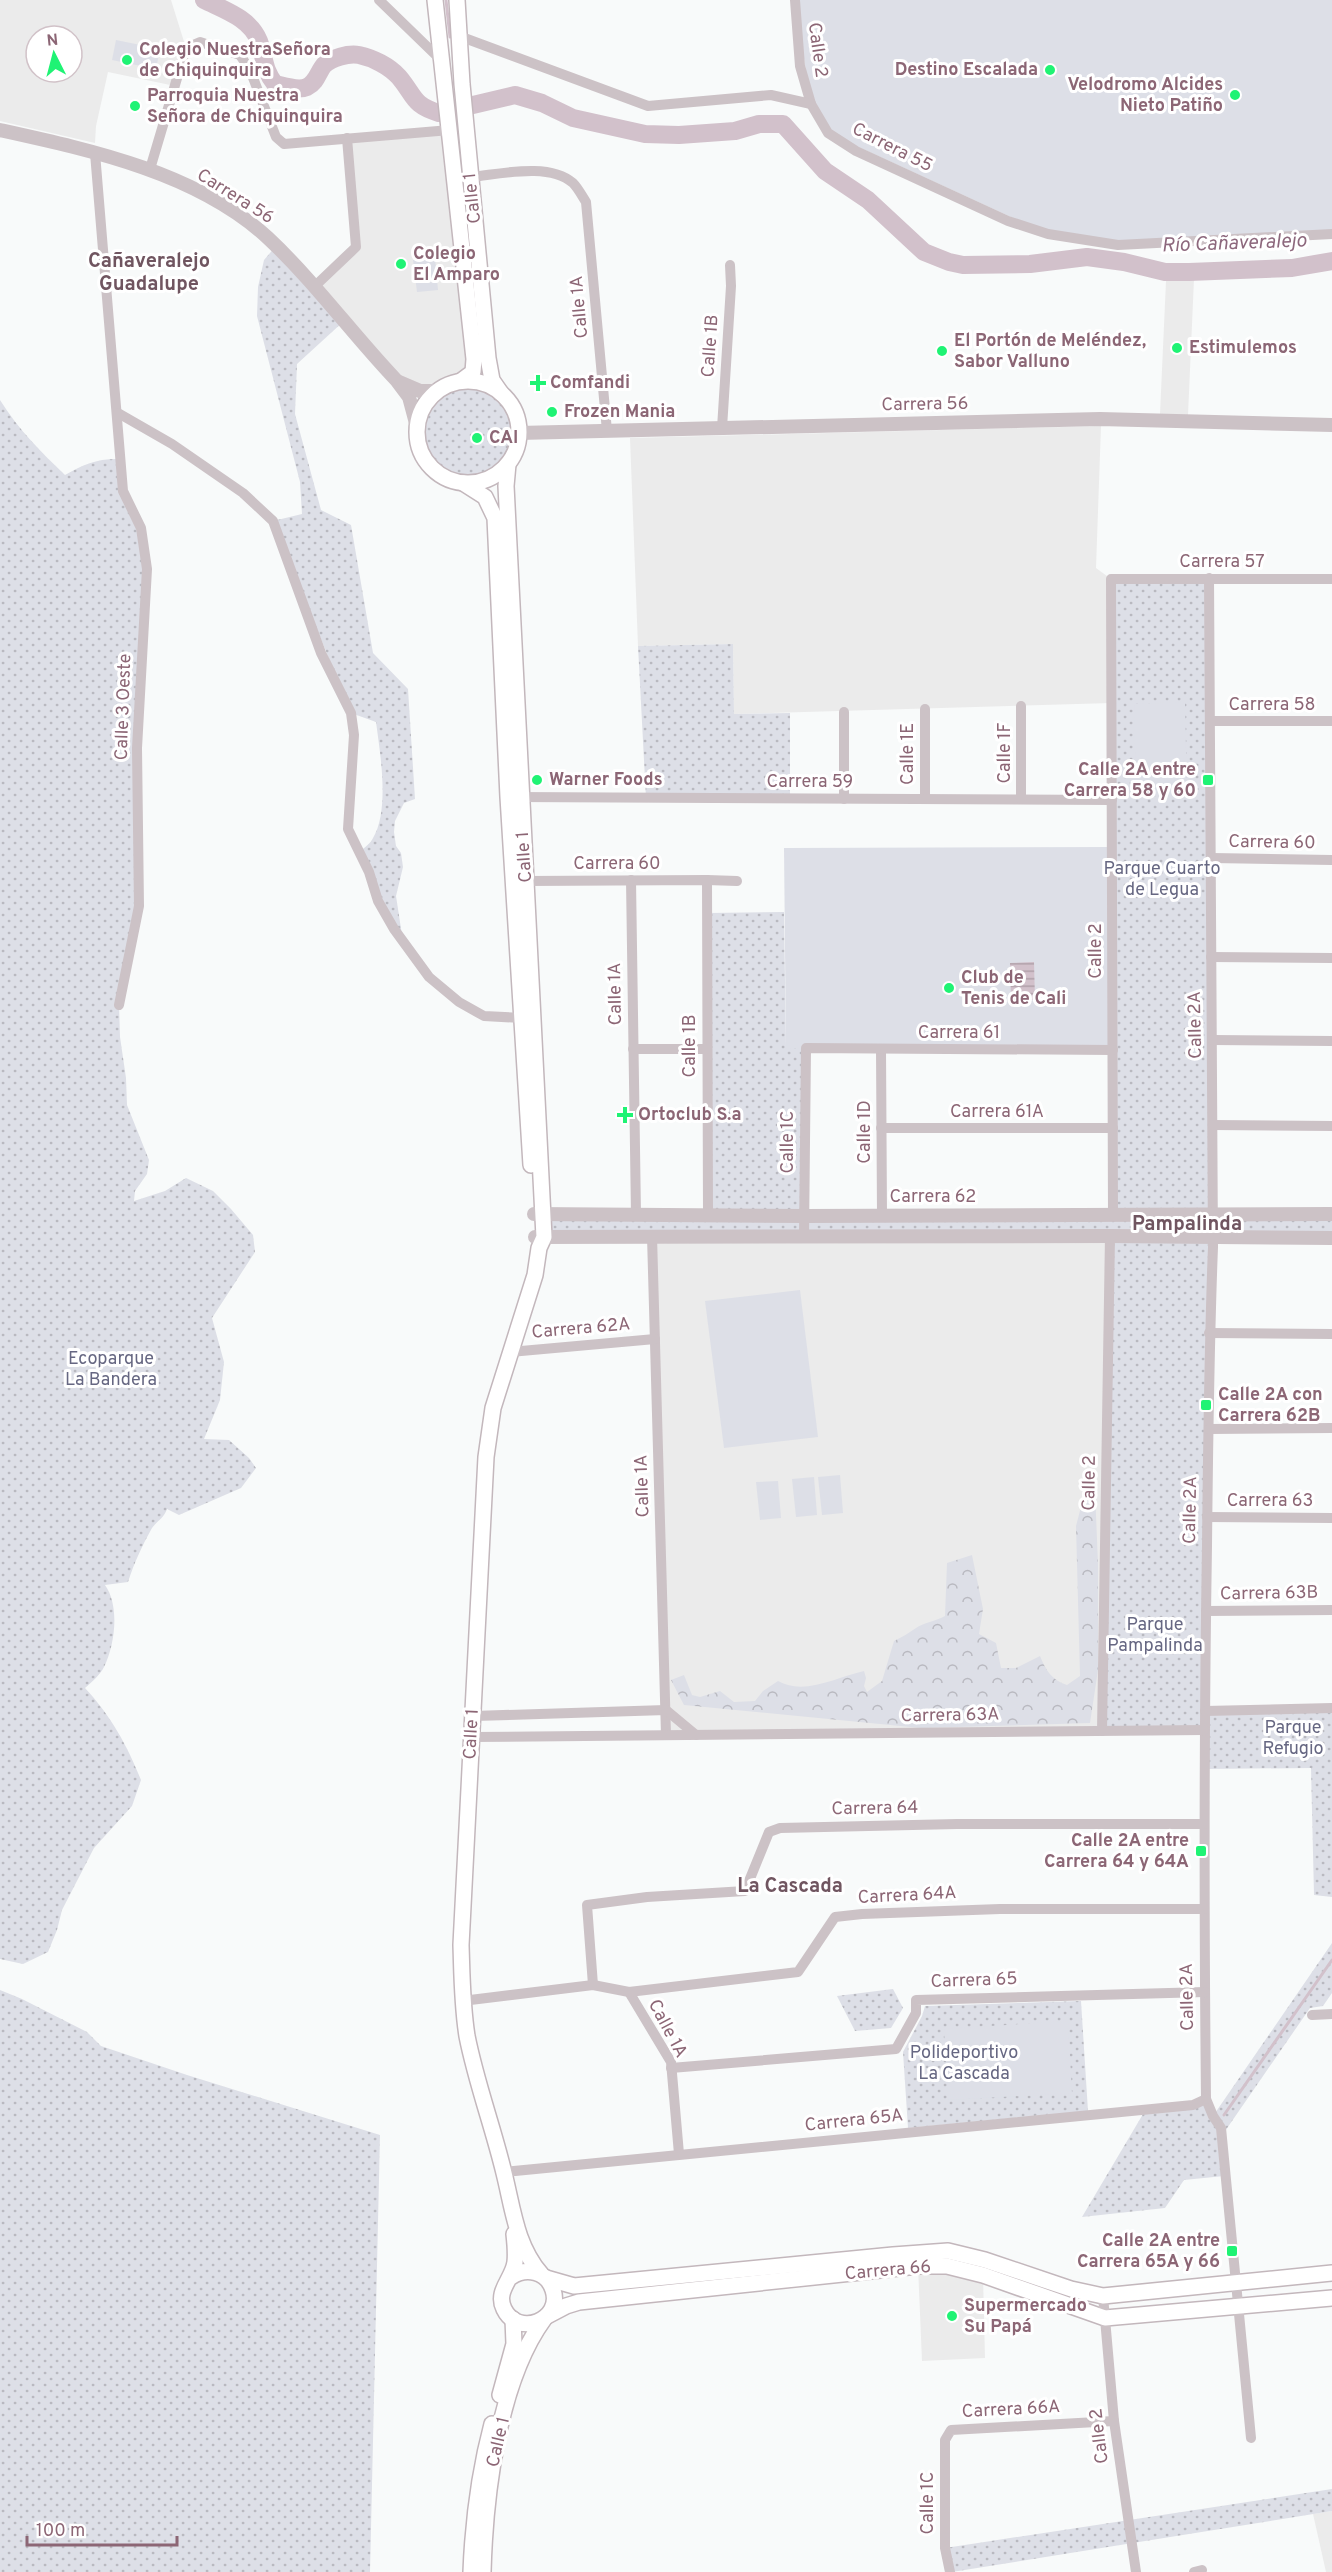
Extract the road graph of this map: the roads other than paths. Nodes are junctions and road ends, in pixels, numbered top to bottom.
1 (379, 0) edge
2 (435, 0) edge
3 (457, 0) edge
4 (795, 0) edge
5 (459, 36) junction
6 (460, 61) junction
7 (443, 62) junction
8 (811, 104) junction
9 (450, 126) junction
10 (0, 130) edge
11 (347, 138) junction
12 (95, 153) junction
13 (150, 169) junction
14 (471, 177) junction
15 (1332, 234) edge
16 (730, 265) dead end
17 (314, 287) junction
18 (397, 381) junction
19 (461, 381) junction
20 (437, 391) junction
21 (501, 393) junction
22 (118, 413) junction
23 (1332, 425) edge
24 (417, 427) junction
25 (722, 428) junction
26 (607, 431) junction
27 (519, 433) junction
28 (508, 464) junction
29 (463, 483) junction
30 (1209, 578) junction
31 (1111, 579) joint
32 (1332, 579) edge
33 (1021, 706) dead end
34 (925, 710) dead end
35 (844, 712) dead end
36 (1212, 721) junction
37 (1332, 722) edge
38 (514, 797) junction
39 (844, 799) junction
40 (925, 799) junction
41 (1021, 800) junction
42 (1112, 800) junction
43 (1212, 858) junction
44 (1332, 861) edge
45 (631, 880) junction
46 (707, 880) junction
47 (527, 881) junction
48 (737, 881) dead end
49 (1211, 957) junction
50 (1332, 958) edge
51 (119, 1005) dead end
52 (522, 1018) junction
53 (1213, 1040) junction
54 (1332, 1041) edge
55 (806, 1048) joint
56 (633, 1049) junction
57 (706, 1049) junction
58 (881, 1049) junction
59 (1113, 1050) junction
60 (1213, 1125) junction
61 (1332, 1126) edge
62 (881, 1128) junction
63 (1113, 1128) junction
64 (539, 1214) junction
65 (636, 1215) junction
66 (708, 1215) junction
67 (882, 1215) junction
68 (992, 1215) junction
69 (1113, 1215) junction
70 (1213, 1215) junction
71 (1332, 1215) edge
72 (804, 1216) junction
73 (652, 1236) junction
74 (804, 1236) junction
75 (992, 1236) junction
76 (1110, 1236) junction
77 (1213, 1237) junction
78 (1332, 1238) edge
79 (539, 1240) junction
80 (1209, 1333) junction
81 (1332, 1334) edge
82 (655, 1340) junction
83 (510, 1352) junction
84 (1332, 1428) edge
85 (1209, 1429) junction
86 (1207, 1517) junction
87 (1332, 1518) edge
88 (1332, 1610) edge
89 (1206, 1611) junction
90 (1332, 1708) edge
91 (666, 1710) junction
92 (1205, 1711) junction
93 (474, 1716) junction
94 (1204, 1730) junction
95 (1102, 1731) junction
96 (666, 1735) junction
97 (696, 1735) junction
98 (472, 1737) junction
99 (1204, 1824) junction
100 (1204, 1909) junction
101 (593, 1985) junction
102 (629, 1992) junction
103 (1205, 1992) junction
104 (462, 2001) junction
105 (1332, 2014) edge
106 (1312, 2015) dead end
107 (671, 2068) junction
108 (1206, 2099) junction
109 (679, 2154) junction
110 (504, 2172) junction
111 (514, 2222) junction
112 (1332, 2273) edge
113 (543, 2276) junction
114 (512, 2277) junction
115 (1236, 2283) junction
116 (1103, 2296) junction
117 (1332, 2298) edge
118 (1238, 2306) junction
119 (545, 2318) junction
120 (1105, 2318) junction
121 (513, 2319) junction
122 (1114, 2421) junction
123 (947, 2434) joint
124 (1251, 2438) dead end
125 (471, 2572) edge
126 (483, 2572) edge
127 (950, 2572) edge
128 (1136, 2572) edge

1 - 7 street
2 - 7 main road, Calle 1
3 - 5 main road, Calle 1
4 - 8 street, Calle 2
5 - 6 main road, Calle 1
5 - 8 street
6 - 7 main road
6 - 14 main road, Calle 1
7 - 9 main road, Calle 1
8 - 15 street, Carrera 55
9 - 11 street
9 - 19 main road, Calle 1
10 - 12 street, Carrera 56
11 - 13 street
11 - 17 street
12 - 13 street, Carrera 56
12 - 22 street, Calle 3 Oeste
13 - 17 street, Carrera 56
14 - 21 main road, Calle 1
14 - 26 street, Calle 1A
16 - 25 street, Calle 1B
17 - 18 street, Carrera 56
18 - 20 street
18 - 24 street, Carrera 56
19 - 20 main road
19 - 21 main road
20 - 24 main road
21 - 27 main road
22 - 51 street, Calle 3 Oeste
22 - 52 street
23 - 25 street, Carrera 56
24 - 29 main road
25 - 26 street, Carrera 56
26 - 27 street, Carrera 56
27 - 28 main road
28 - 29 main road
28 - 38 main road, Calle 1
29 - 38 main road, Calle 1
30 - 31 street, Carrera 57
30 - 32 street, Carrera 57
30 - 36 street, Calle 2A
31 - 42 street, Calle 2
33 - 41 street, Calle 1F
34 - 40 street, Calle 1E
35 - 39 street
36 - 37 street, Carrera 58
36 - 43 street, Calle 2A
38 - 39 street, Carrera 59
38 - 47 main road, Calle 1
38 - 52 main road, Calle 1
39 - 40 street, Carrera 59
40 - 41 street, Carrera 59
41 - 42 street, Carrera 59
42 - 59 street, Calle 2
43 - 44 street, Carrera 60
43 - 49 street, Calle 2A
45 - 46 street, Carrera 60
45 - 47 street, Carrera 60
45 - 56 street, Calle 1A
46 - 48 street, Carrera 60
46 - 57 street, Calle 1B
47 - 64 main road, Calle 1
49 - 50 street
49 - 53 street, Calle 2A
52 - 64 main road, Calle 1
53 - 54 street
53 - 60 street, Calle 2A
55 - 58 street, Carrera 61
55 - 72 street, Calle 1C
56 - 57 street
56 - 65 street, Calle 1A
57 - 66 street, Calle 1B
58 - 59 street, Carrera 61
58 - 62 street, Calle 1D
59 - 63 street, Calle 2
60 - 61 street
60 - 70 street, Calle 2A
62 - 63 street, Carrera 61A
62 - 67 street, Calle 1D
63 - 69 street, Calle 2
64 - 65 street, Carrera 62
64 - 79 main road, Calle 1
65 - 66 street, Carrera 62
66 - 72 street, Carrera 62
67 - 68 street, Carrera 62
67 - 72 street, Carrera 62
68 - 69 street, Carrera 62
68 - 75 street
69 - 70 street, Carrera 62
70 - 71 street, Carrera 62
70 - 77 street, Calle 2A
72 - 74 street, Calle 1C
73 - 74 street
73 - 79 street
73 - 82 street, Calle 1A
74 - 75 street
75 - 76 street
76 - 77 street
76 - 95 street, Calle 2
77 - 78 street
77 - 80 street, Calle 2A
79 - 83 main road, Calle 1
80 - 81 street
80 - 85 street, Calle 2A
82 - 83 street, Carrera 62A
82 - 91 street, Calle 1A
83 - 93 main road, Calle 1
84 - 85 street
85 - 86 street, Calle 2A
86 - 87 street, Carrera 63
86 - 89 street, Calle 2A
88 - 89 street, Carrera 63B
89 - 92 street, Calle 2A
90 - 92 street
91 - 93 street
91 - 96 street, Calle 1A
91 - 97 street
92 - 94 street, Calle 2A
93 - 98 main road, Calle 1
94 - 95 street, Carrera 63A
94 - 99 street, Calle 2A
95 - 97 street, Carrera 63A
96 - 97 street, Carrera 63A
96 - 98 street, Carrera 63A
98 - 104 main road, Calle 1
99 - 100 street, Calle 2A
99 - 101 street, Carrera 64
100 - 102 street, Carrera 64A
100 - 103 street, Calle 2A
101 - 102 street, Carrera 64A
101 - 104 street, Carrera 64A
102 - 107 street, Calle 1A
103 - 107 street, Carrera 65
103 - 108 street, Calle 2A
104 - 110 main road, Calle 1
105 - 106 street
107 - 109 street, Calle 1A
108 - 109 street, Carrera 65A
108 - 115 street, Calle 2A
109 - 110 street, Carrera 65A
110 - 111 main road, Calle 1
111 - 113 main road, Calle 1
111 - 114 main road, Calle 1
112 - 115 main road, Carrera 66
113 - 114 main road
113 - 116 main road, Carrera 66
113 - 119 main road
114 - 121 main road
115 - 116 main road, Carrera 66
115 - 118 street, Calle 2A
116 - 120 street, Calle 2
117 - 118 main road, Carrera 66
118 - 120 main road, Carrera 66
118 - 124 street, Calle 2A
119 - 120 main road, Carrera 66
119 - 121 main road
119 - 126 main road, Calle 1
120 - 122 street, Calle 2
121 - 125 main road, Calle 1
122 - 123 street, Carrera 66A
122 - 128 street, Calle 2
123 - 127 street, Calle 1C

